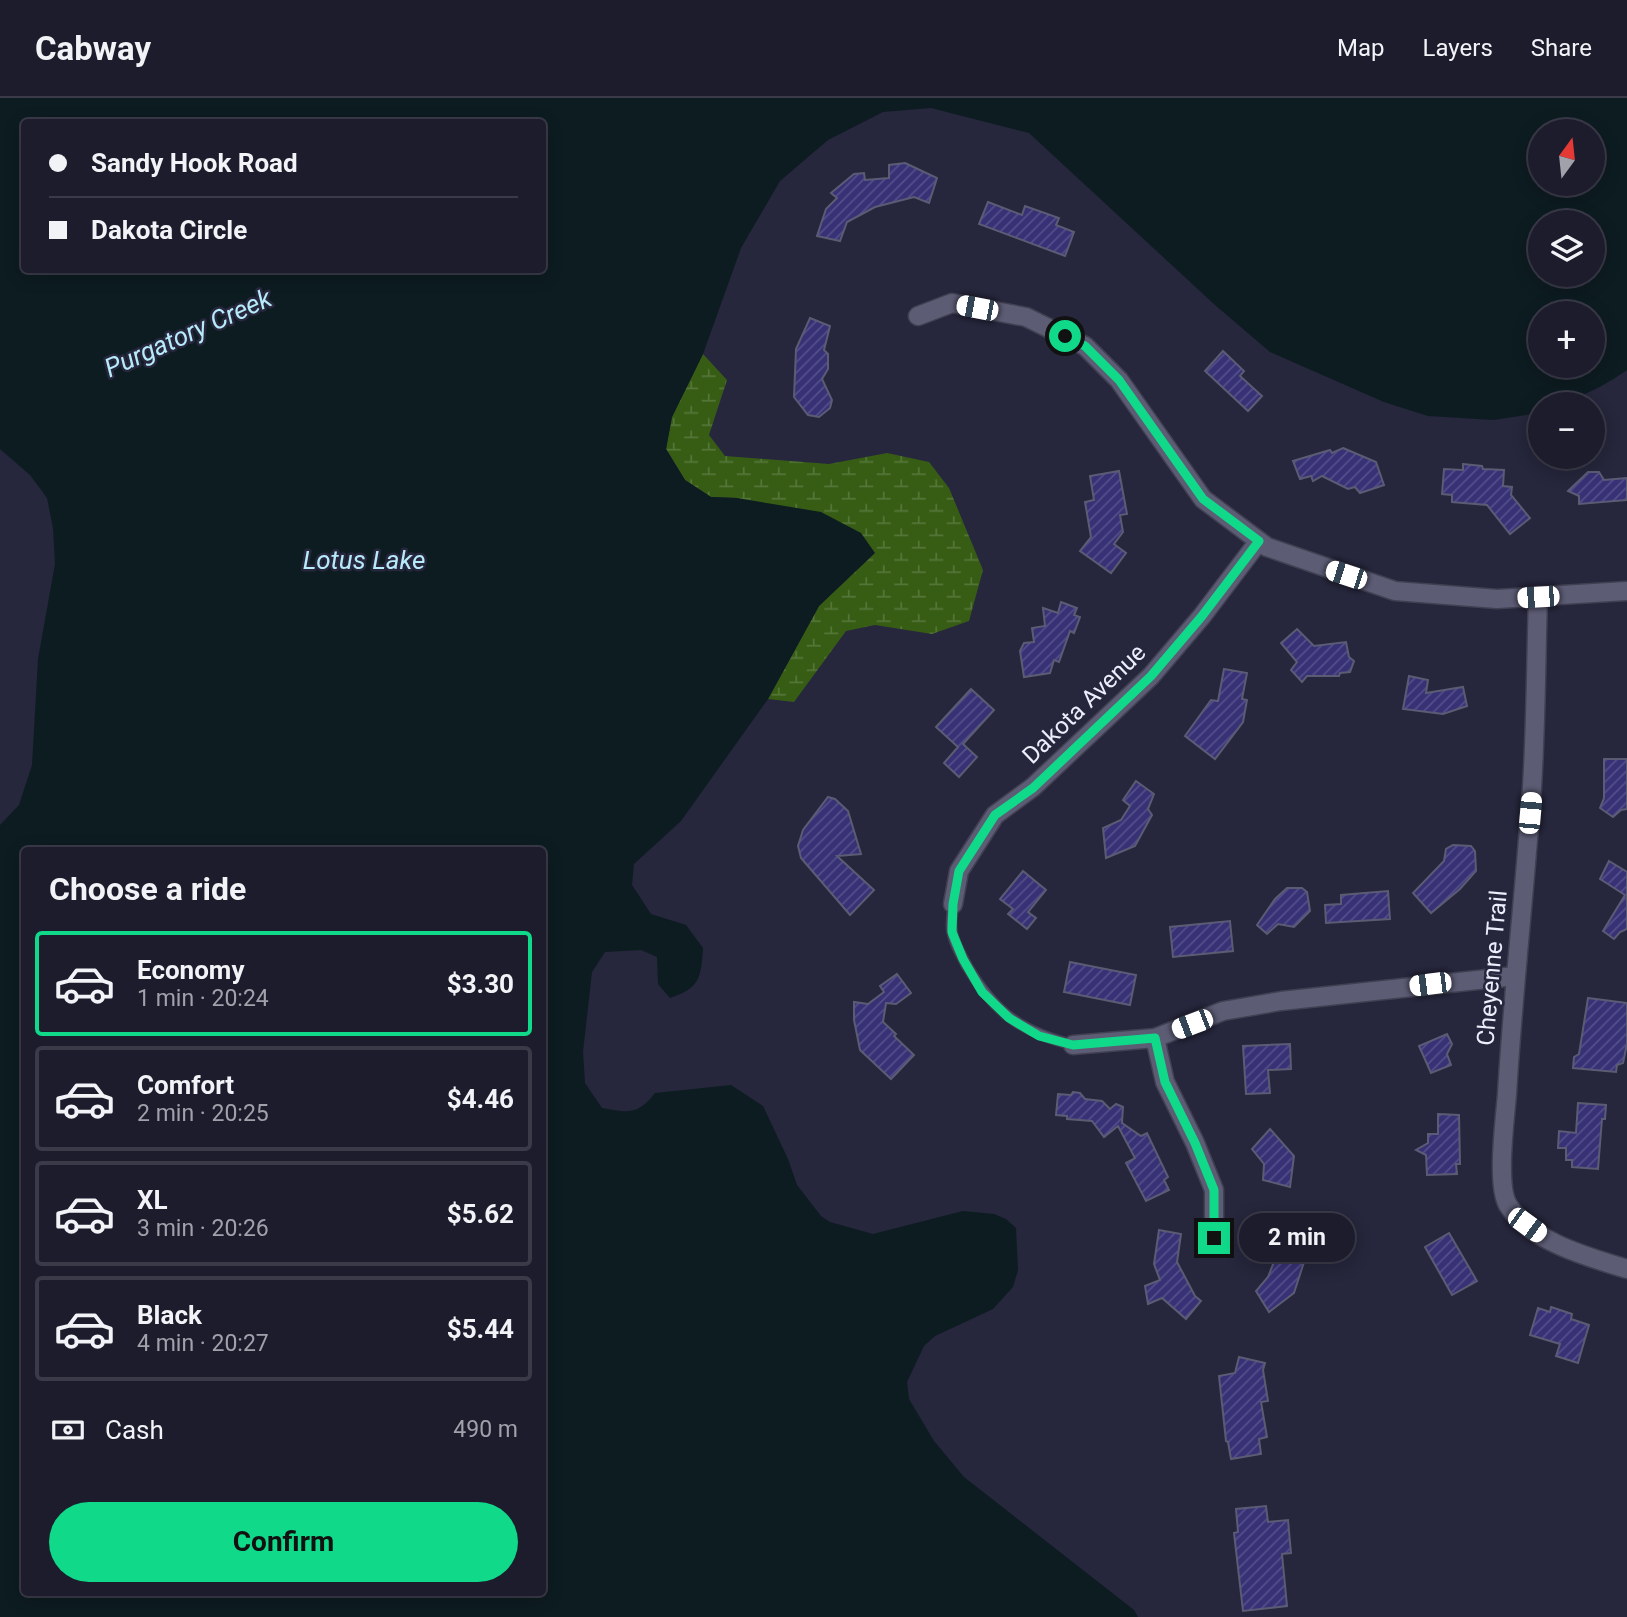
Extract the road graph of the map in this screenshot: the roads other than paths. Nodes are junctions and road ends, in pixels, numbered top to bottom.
1 (918, 316) dead end
2 (1259, 541) junction
3 (1627, 591) edge
4 (1538, 597) junction
5 (953, 904) joint
6 (1515, 976) junction
7 (1155, 1038) junction
8 (1073, 1045) joint
9 (1214, 1238) dead end
10 (1627, 1269) edge

1 - 2 street
2 - 4 street
2 - 5 street, Dakota Avenue
3 - 4 street
4 - 6 street, Cheyenne Trail
5 - 8 lane
6 - 7 street
6 - 10 street, Cheyenne Trail
7 - 8 street
7 - 9 street

